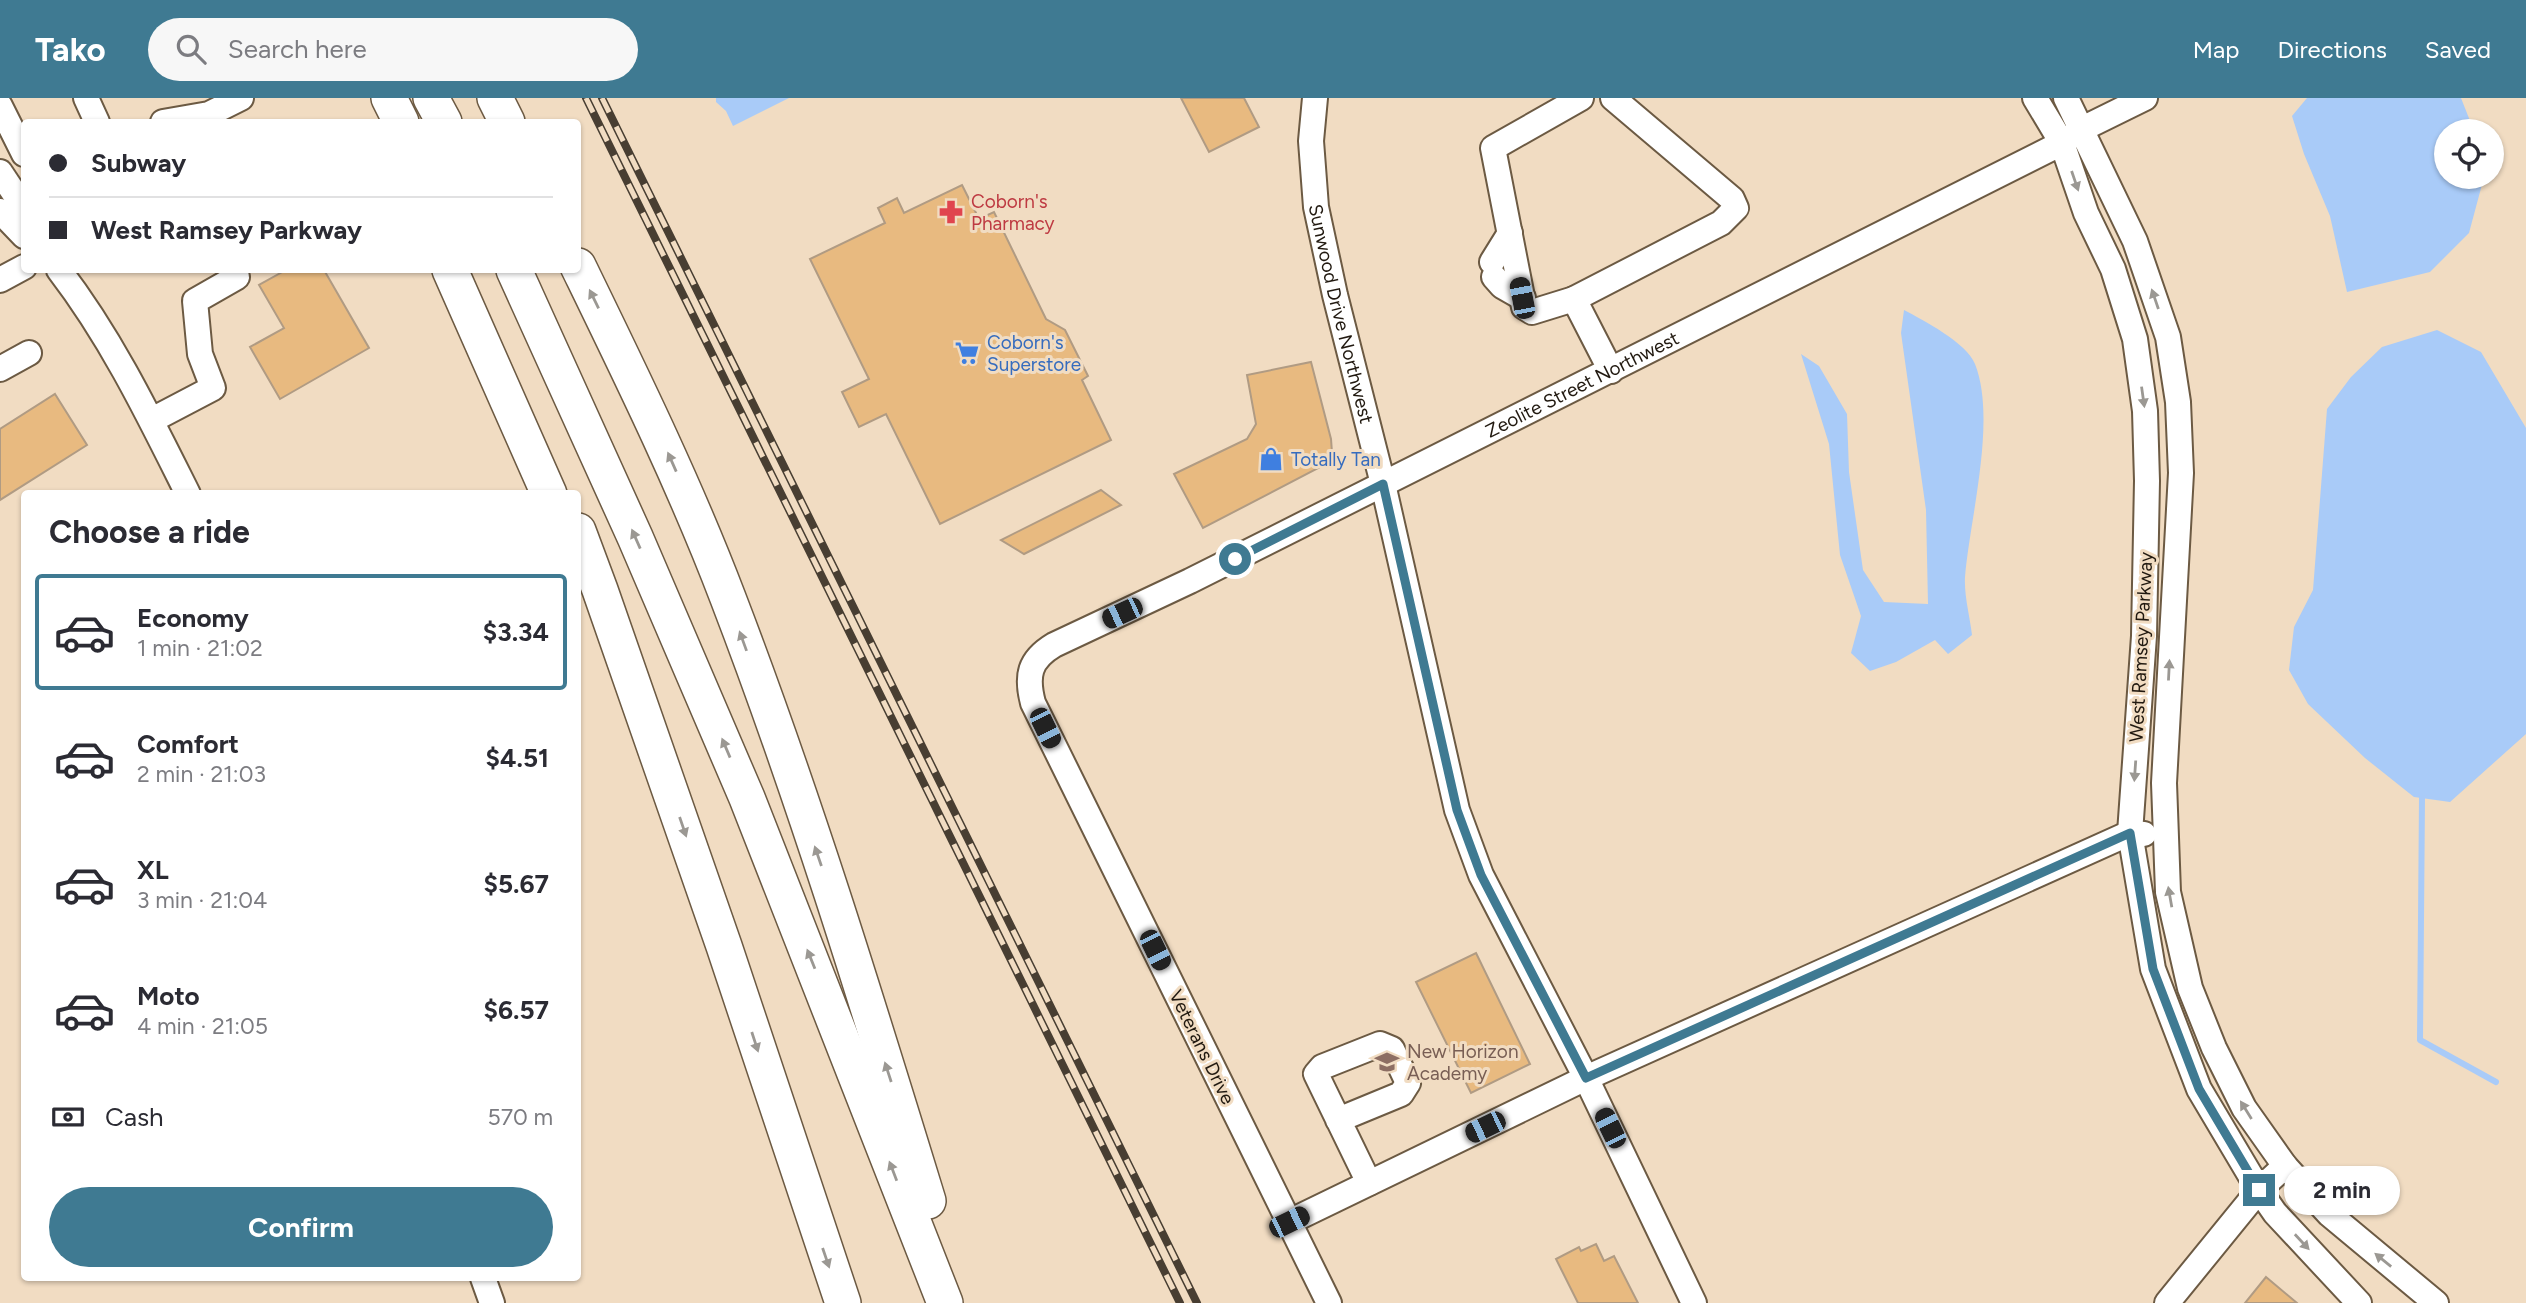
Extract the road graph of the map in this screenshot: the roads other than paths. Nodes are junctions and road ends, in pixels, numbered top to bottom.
1 (241, 98) edge
2 (368, 98) edge
3 (389, 98) edge
4 (431, 98) edge
5 (495, 98) edge
6 (1315, 98) edge
7 (1581, 98) edge
8 (1613, 98) edge
9 (2035, 98) edge
10 (2066, 98) edge
11 (2145, 98) edge
12 (0, 106) edge
13 (180, 119) edge
14 (378, 119) edge
15 (400, 119) edge
16 (442, 119) edge
17 (506, 119) edge
18 (2072, 136) junction
19 (21, 148) edge
20 (11, 177) edge
21 (21, 201) edge
22 (0, 211) edge
23 (21, 233) edge
24 (1510, 233) junction
25 (21, 268) edge
26 (581, 272) edge
27 (61, 273) edge
28 (236, 273) edge
29 (451, 273) edge
30 (471, 273) edge
31 (515, 273) edge
32 (0, 279) edge
33 (1522, 298) junction
34 (1574, 299) junction
35 (29, 353) dead end
36 (0, 369) edge
37 (1611, 371) junction
38 (152, 420) junction
39 (1383, 484) junction
40 (186, 490) edge
41 (547, 490) edge
42 (561, 490) edge
43 (581, 539) edge
44 (581, 568) edge
45 (1030, 675) joint
46 (650, 733) junction
47 (2130, 833) junction
48 (2166, 837) junction
49 (1586, 1078) junction
50 (1338, 1120) dead end
51 (2285, 1166) junction
52 (1369, 1183) junction
53 (2259, 1190) junction
54 (1289, 1222) junction
55 (484, 1281) edge
56 (492, 1303) edge
57 (843, 1303) edge
58 (945, 1303) edge
59 (952, 1303) edge
60 (1329, 1303) edge
61 (1694, 1303) edge
62 (2167, 1303) edge
63 (2359, 1303) edge
64 (2436, 1303) edge

1 - 13 street
2 - 14 highway
3 - 15 highway
4 - 16 highway
5 - 17 highway
6 - 39 street, Sunwood Drive Northwest
7 - 24 street
8 - 34 street
9 - 18 street, West Ramsey Parkway
10 - 18 street, West Ramsey Parkway
11 - 18 street, Zeolite Street Northwest
12 - 19 street
18 - 37 street, Zeolite Street Northwest
18 -> 47 street, West Ramsey Parkway
48 -> 18 street, West Ramsey Parkway
20 - 21 street
22 - 23 street
24 - 33 street
24 - 33 street
25 - 32 street
59 -> 26 highway
27 - 38 street
28 - 38 street
29 - 41 highway
30 - 42 highway
58 -> 31 highway
33 - 34 street
34 - 37 street
35 - 36 street
37 - 39 street, Zeolite Street Northwest
38 - 40 street
39 - 45 street, Zeolite Street Northwest
39 - 49 street, Sunwood Drive Northwest
43 - 46 highway
44 - 46 highway
45 - 54 street, Veterans Drive
46 -> 57 highway
47 - 48 street
47 - 49 street
47 - 53 street, West Ramsey Parkway
51 -> 48 street, West Ramsey Parkway
49 - 52 street
49 - 61 street, Sunwood Drive Northwest
50 - 52 street
51 - 53 street
64 -> 51 street, West Ramsey Parkway
52 - 54 street
53 - 62 street
53 -> 63 street, West Ramsey Parkway
54 - 60 street, Veterans Drive
55 - 56 street

